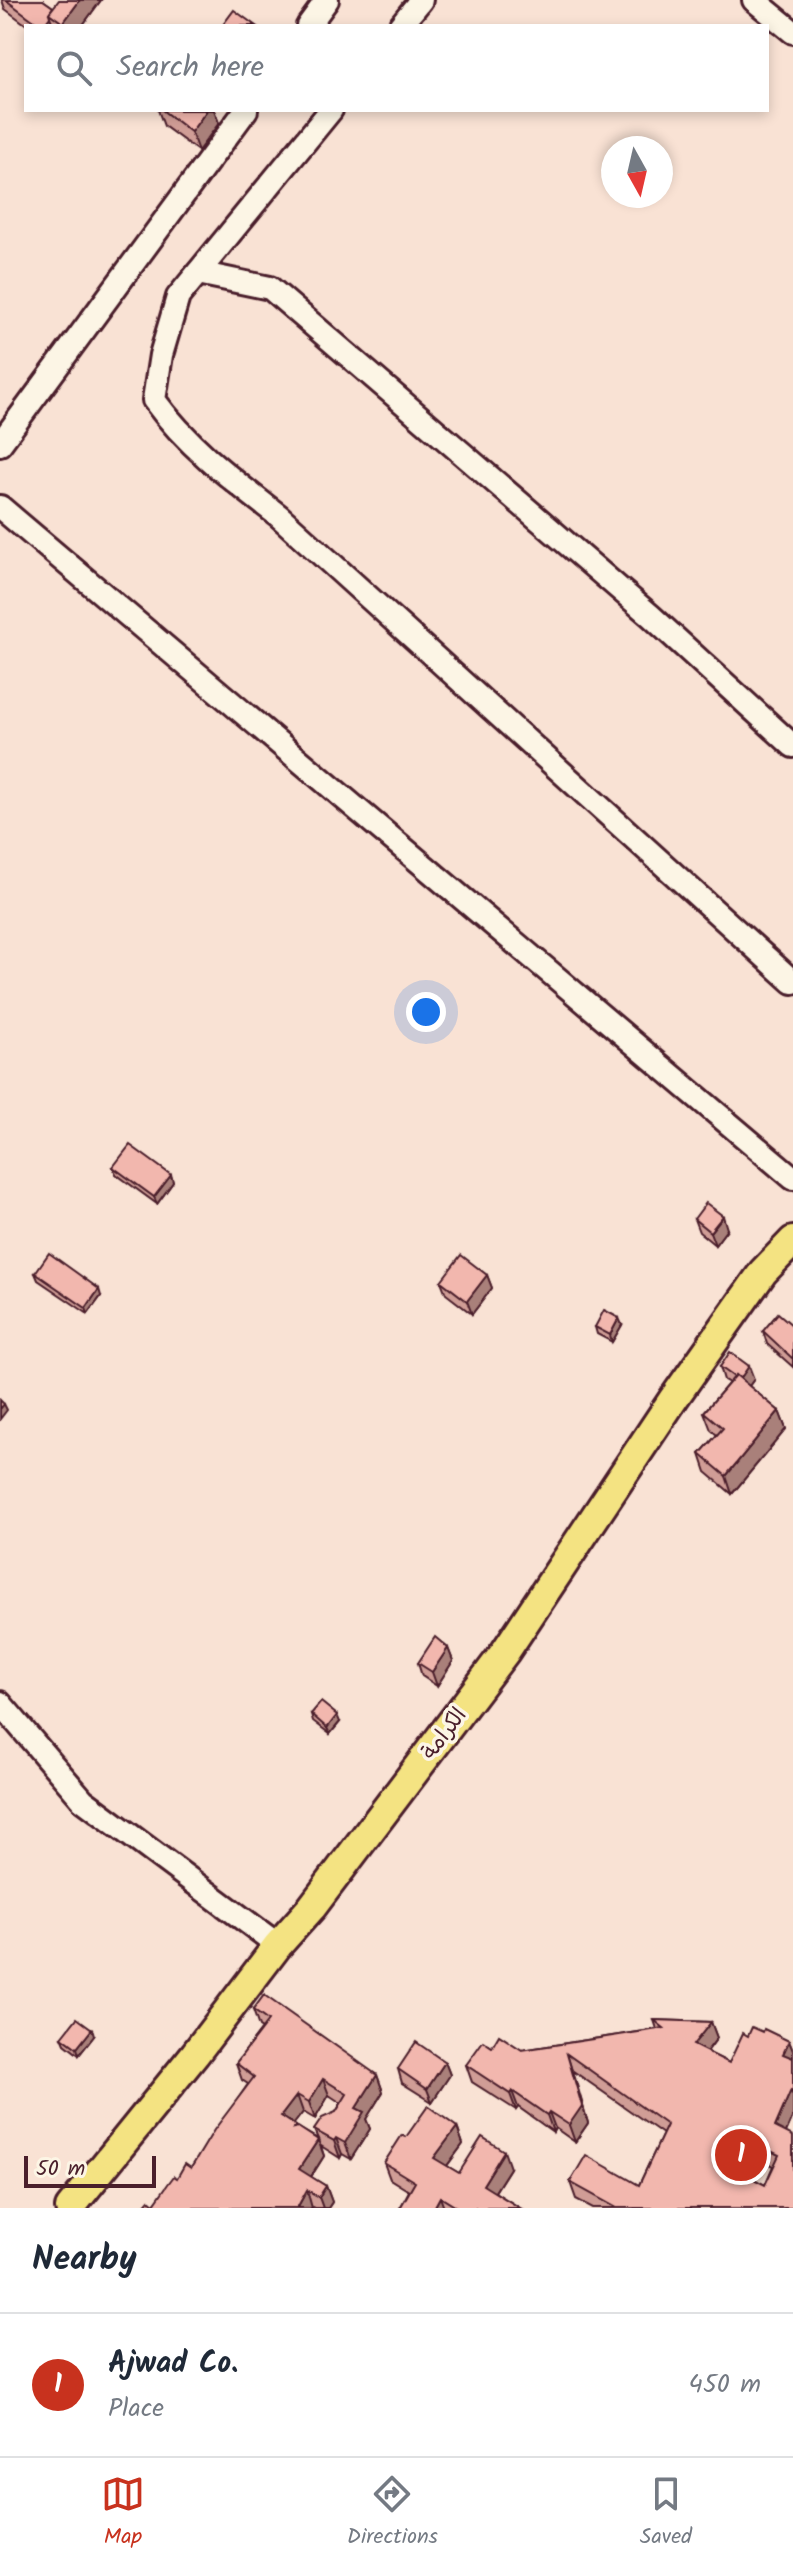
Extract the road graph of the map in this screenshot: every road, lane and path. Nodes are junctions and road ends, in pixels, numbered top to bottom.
1 (327, 0) edge
2 (421, 0) edge
3 (754, 0) edge
4 (309, 24) edge
5 (402, 24) edge
6 (793, 32) edge
7 (245, 112) edge
8 (329, 112) edge
9 (198, 273) junction
10 (0, 444) edge
11 (0, 507) edge
12 (793, 746) edge
13 (793, 982) edge
14 (793, 1178) edge
15 (793, 1241) edge
16 (0, 1703) edge
17 (278, 1945) junction
18 (70, 2208) edge

1 - 4 street
2 - 5 street
3 - 6 street
7 - 10 street
8 - 9 street
9 - 12 street
9 - 13 street
11 - 14 street
15 - 17 main road, الكرامة
16 - 17 street
17 - 18 main road, الكرامة

